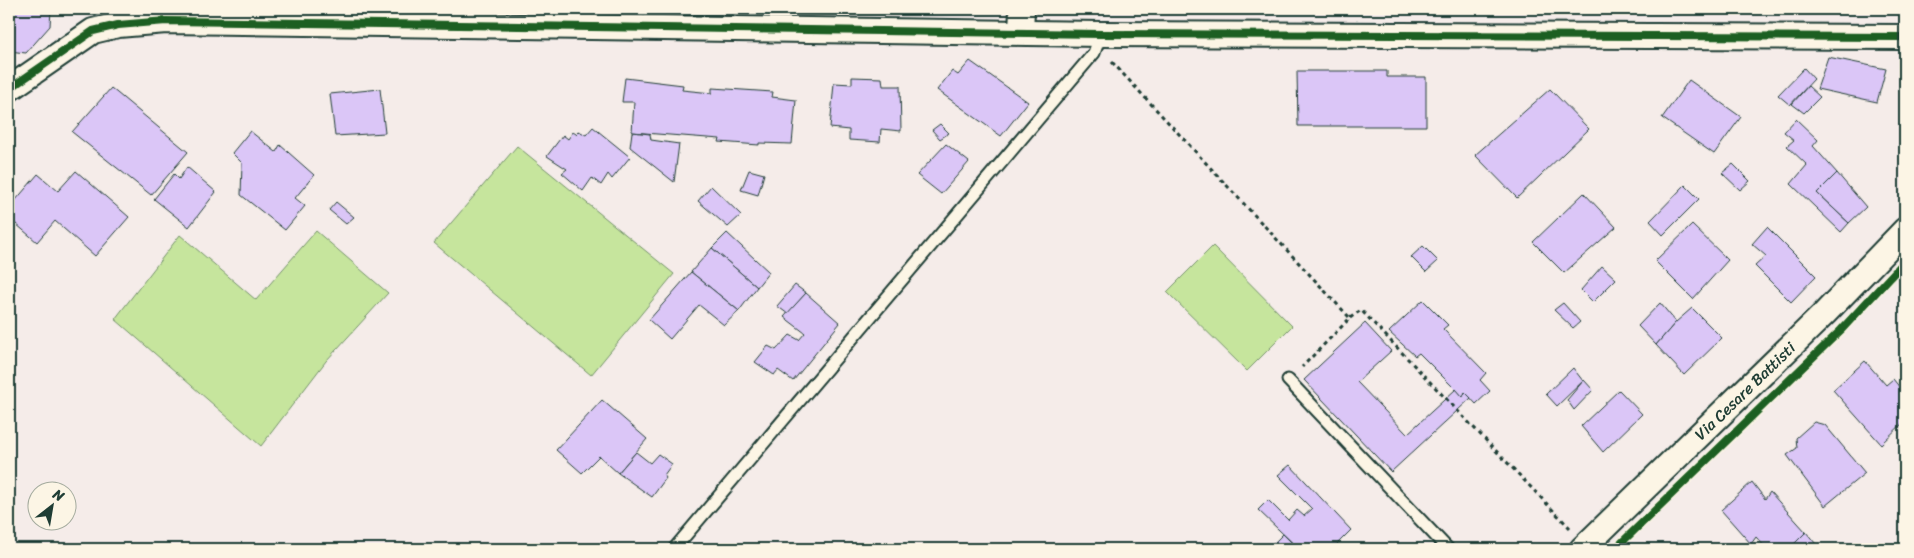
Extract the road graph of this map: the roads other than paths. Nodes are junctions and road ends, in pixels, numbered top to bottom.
1 (1021, 20) edge
2 (1101, 34) junction
3 (1905, 37) edge
4 (9, 89) edge
5 (1905, 230) edge
6 (1288, 380) road end
7 (1584, 547) edge
8 (674, 549) edge
9 (1448, 549) edge

1 - 2 street
1 - 4 street
2 - 3 street
2 - 8 lane
5 - 7 street, Via Cesare Battisti
6 - 9 lane

